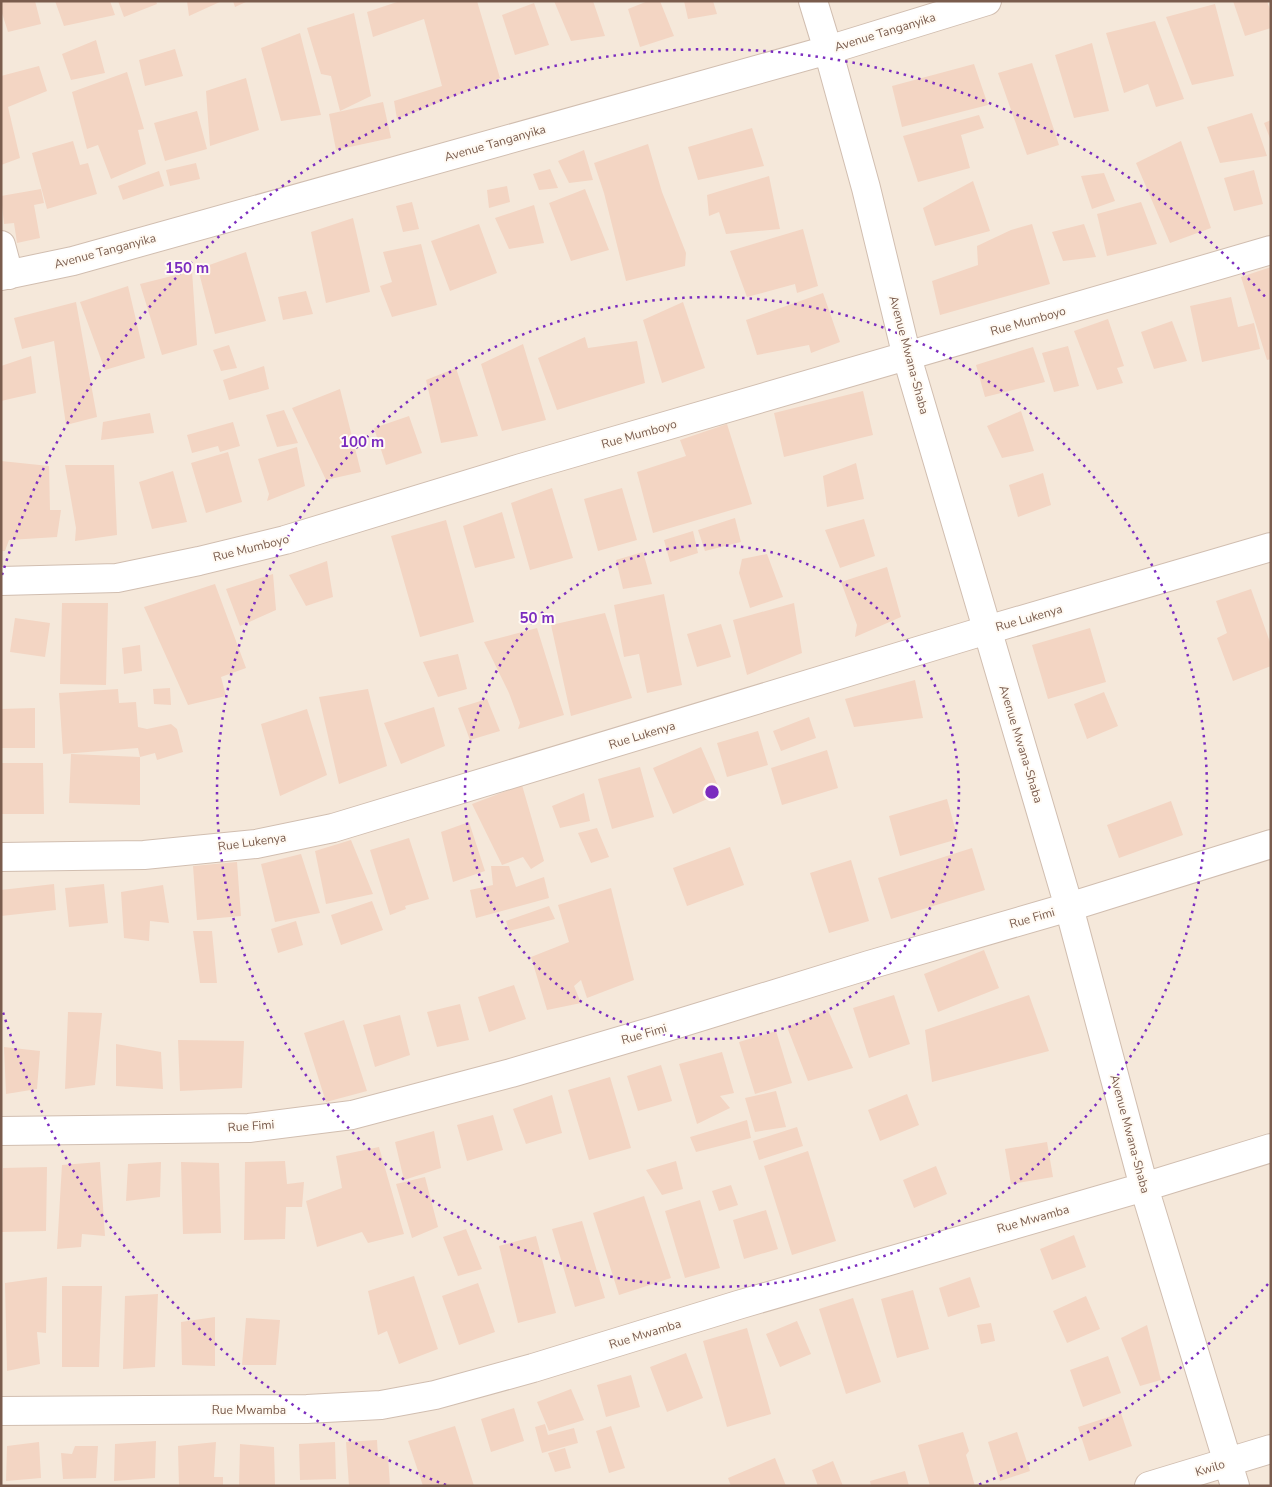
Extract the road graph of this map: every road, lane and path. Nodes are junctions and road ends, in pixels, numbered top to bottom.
1 (812, 1) edge
2 (987, 1) edge
3 (828, 50) junction
4 (1, 246) edge
5 (1271, 250) edge
6 (5, 276) edge
7 (907, 356) junction
8 (1271, 547) edge
9 (1, 581) edge
10 (987, 630) junction
11 (1271, 844) edge
12 (1, 857) edge
13 (1069, 907) junction
14 (1, 1131) edge
15 (1271, 1148) edge
16 (1144, 1187) junction
17 (1, 1411) edge
18 (1271, 1449) edge
19 (1231, 1474) edge
20 (1149, 1486) edge

1 - 3 street, Avenue Mwana-Shaba
2 - 3 street, Avenue Tanganyika
3 - 6 street, Avenue Tanganyika
3 - 7 street, Avenue Mwana-Shaba
4 - 6 street
5 - 7 street, Rue Mumboyo
7 - 9 street, Rue Mumboyo
7 - 10 street, Avenue Mwana-Shaba
8 - 10 street, Rue Lukenya
10 - 12 street, Rue Lukenya
10 - 13 street, Avenue Mwana-Shaba
11 - 13 street, Rue Fimi
13 - 14 street, Rue Fimi
13 - 16 street, Avenue Mwana-Shaba
15 - 16 street, Rue Mwamba
16 - 17 street, Rue Mwamba
16 - 19 street, Avenue Mwana-Shaba
18 - 19 street, Kwilo
19 - 20 street, Kwilo

